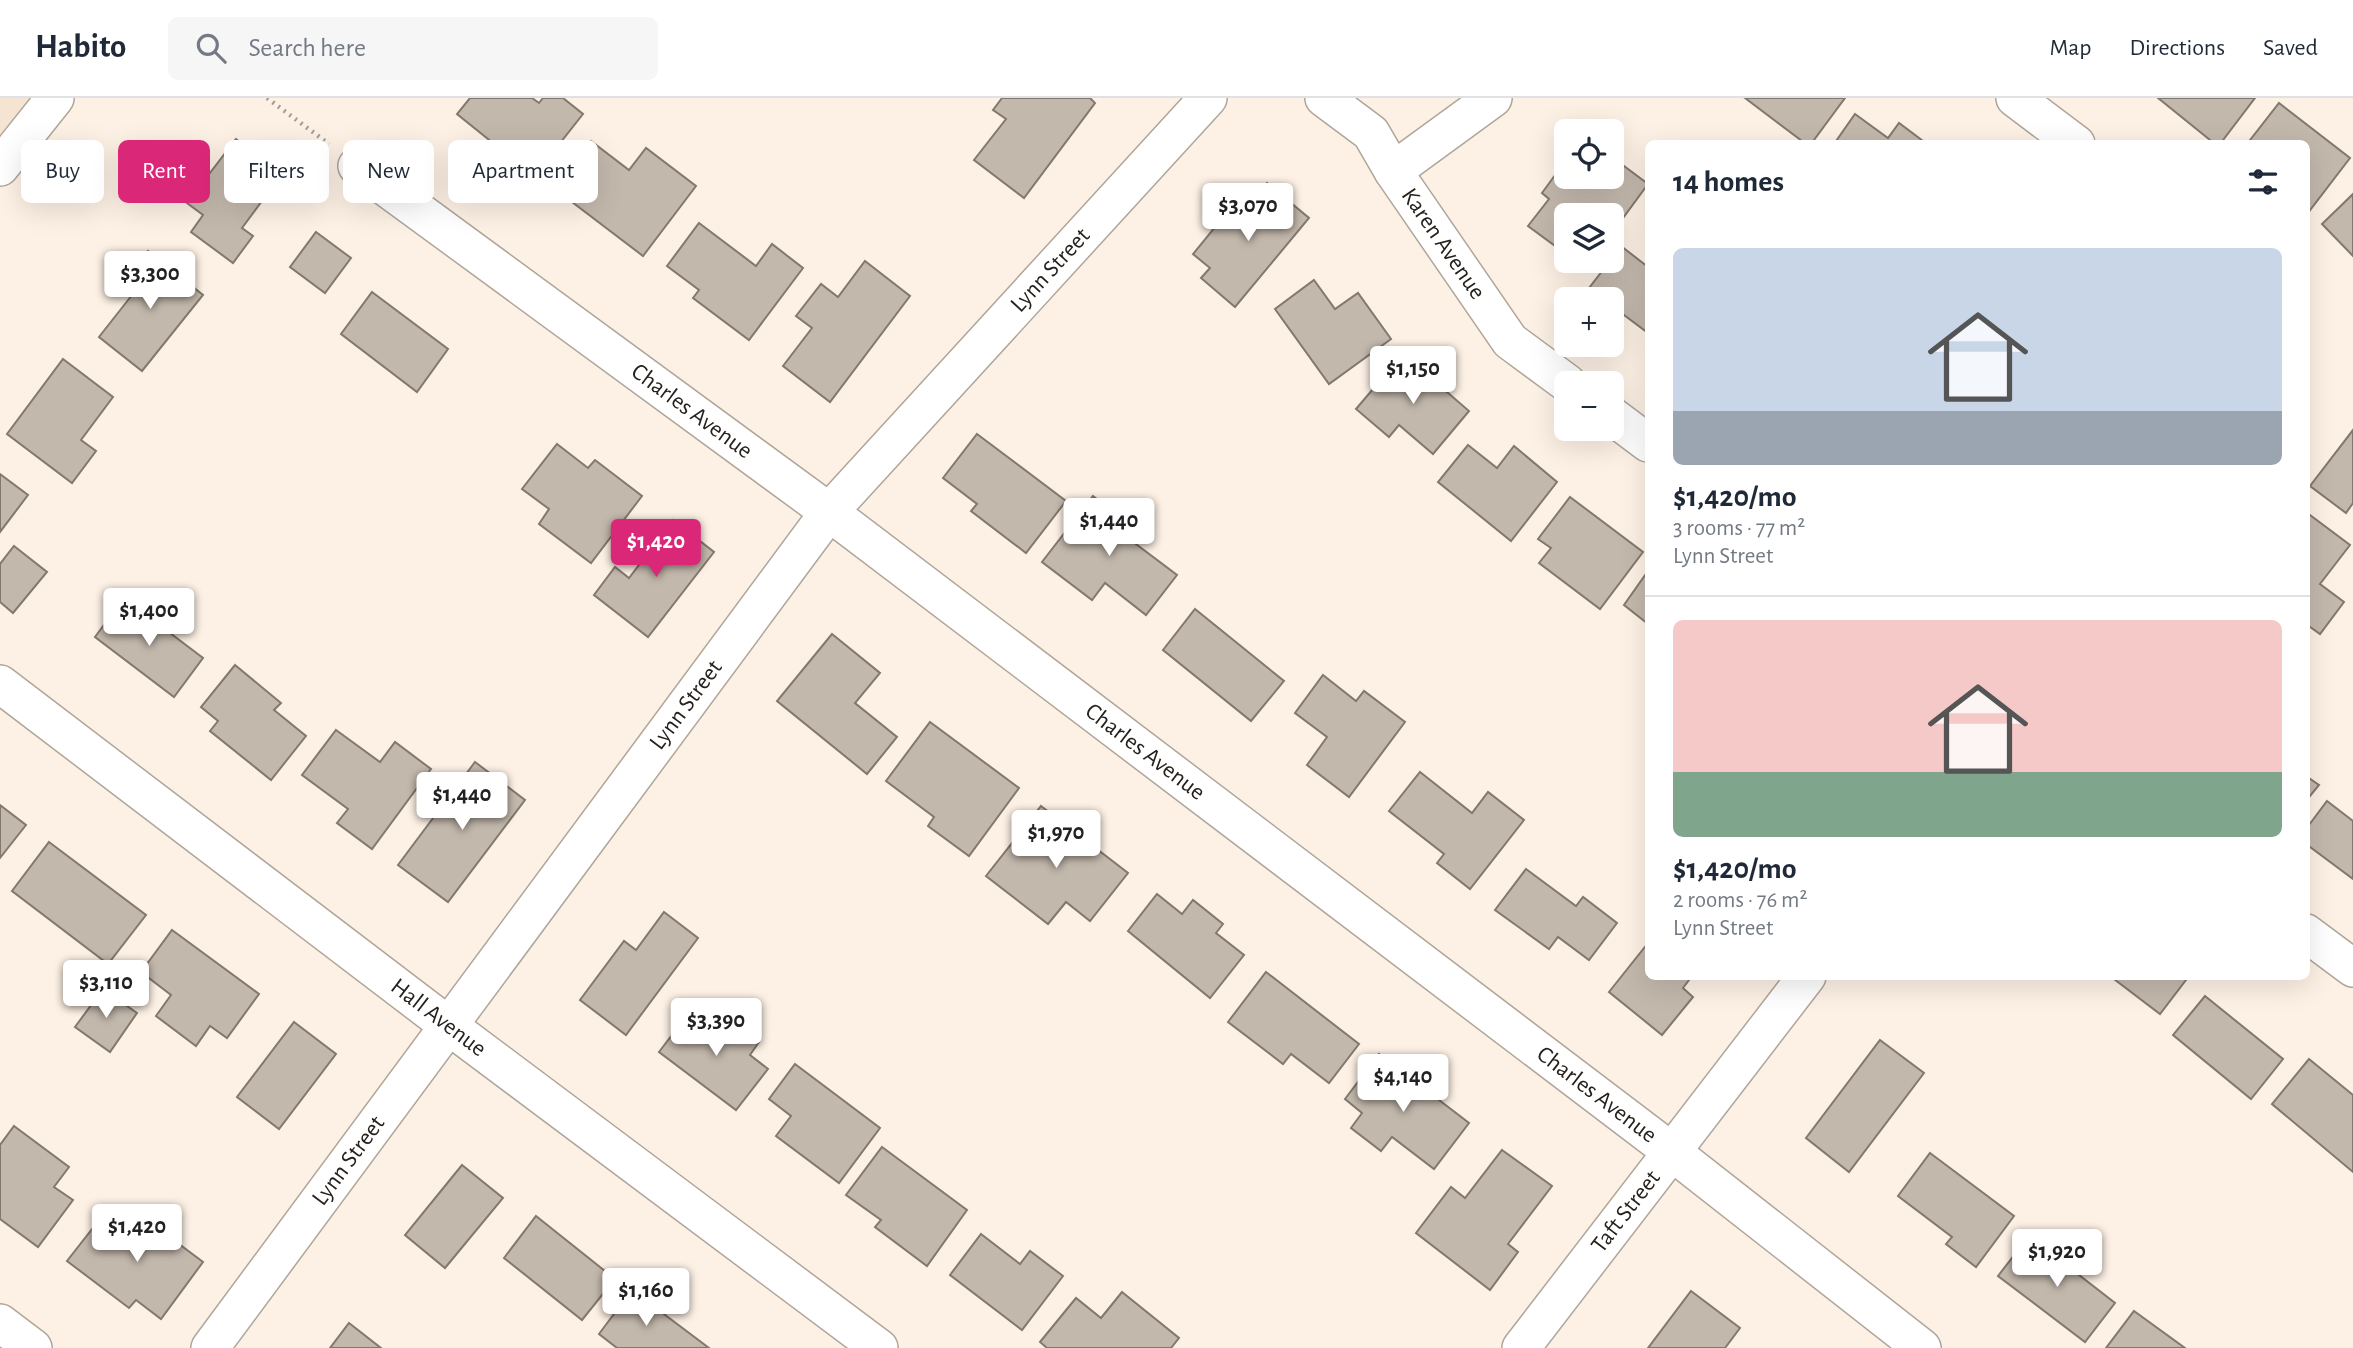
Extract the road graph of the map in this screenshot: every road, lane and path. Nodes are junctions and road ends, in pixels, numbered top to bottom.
1 (55, 98) edge
2 (267, 98) edge
3 (1208, 98) edge
4 (1324, 98) edge
5 (1493, 98) edge
6 (2015, 98) edge
7 (2071, 140) edge
8 (343, 155) edge
9 (0, 167) edge
10 (1394, 171) junction
11 (408, 203) edge
12 (1554, 373) edge
13 (1624, 425) edge
14 (1645, 441) edge
15 (830, 512) junction
16 (0, 684) edge
17 (2310, 936) edge
18 (2353, 968) edge
19 (1804, 980) edge
20 (449, 1026) junction
21 (1672, 1152) junction
22 (0, 1323) edge
23 (33, 1348) edge
24 (210, 1348) edge
25 (879, 1348) edge
26 (1521, 1348) edge
27 (1922, 1348) edge

1 - 9 street
2 - 8 path
3 - 15 street, Lynn Street
4 - 10 street, Karen Avenue
5 - 10 street
6 - 7 street
10 - 12 street, Karen Avenue
11 - 15 street, Charles Avenue
13 - 14 street
15 - 20 street, Lynn Street
15 - 21 street, Charles Avenue
16 - 20 street, Hall Avenue
17 - 18 street
19 - 21 street, Taft Street
20 - 24 street, Lynn Street
20 - 25 street, Hall Avenue
21 - 26 street, Taft Street
21 - 27 street, Charles Avenue
22 - 23 street

